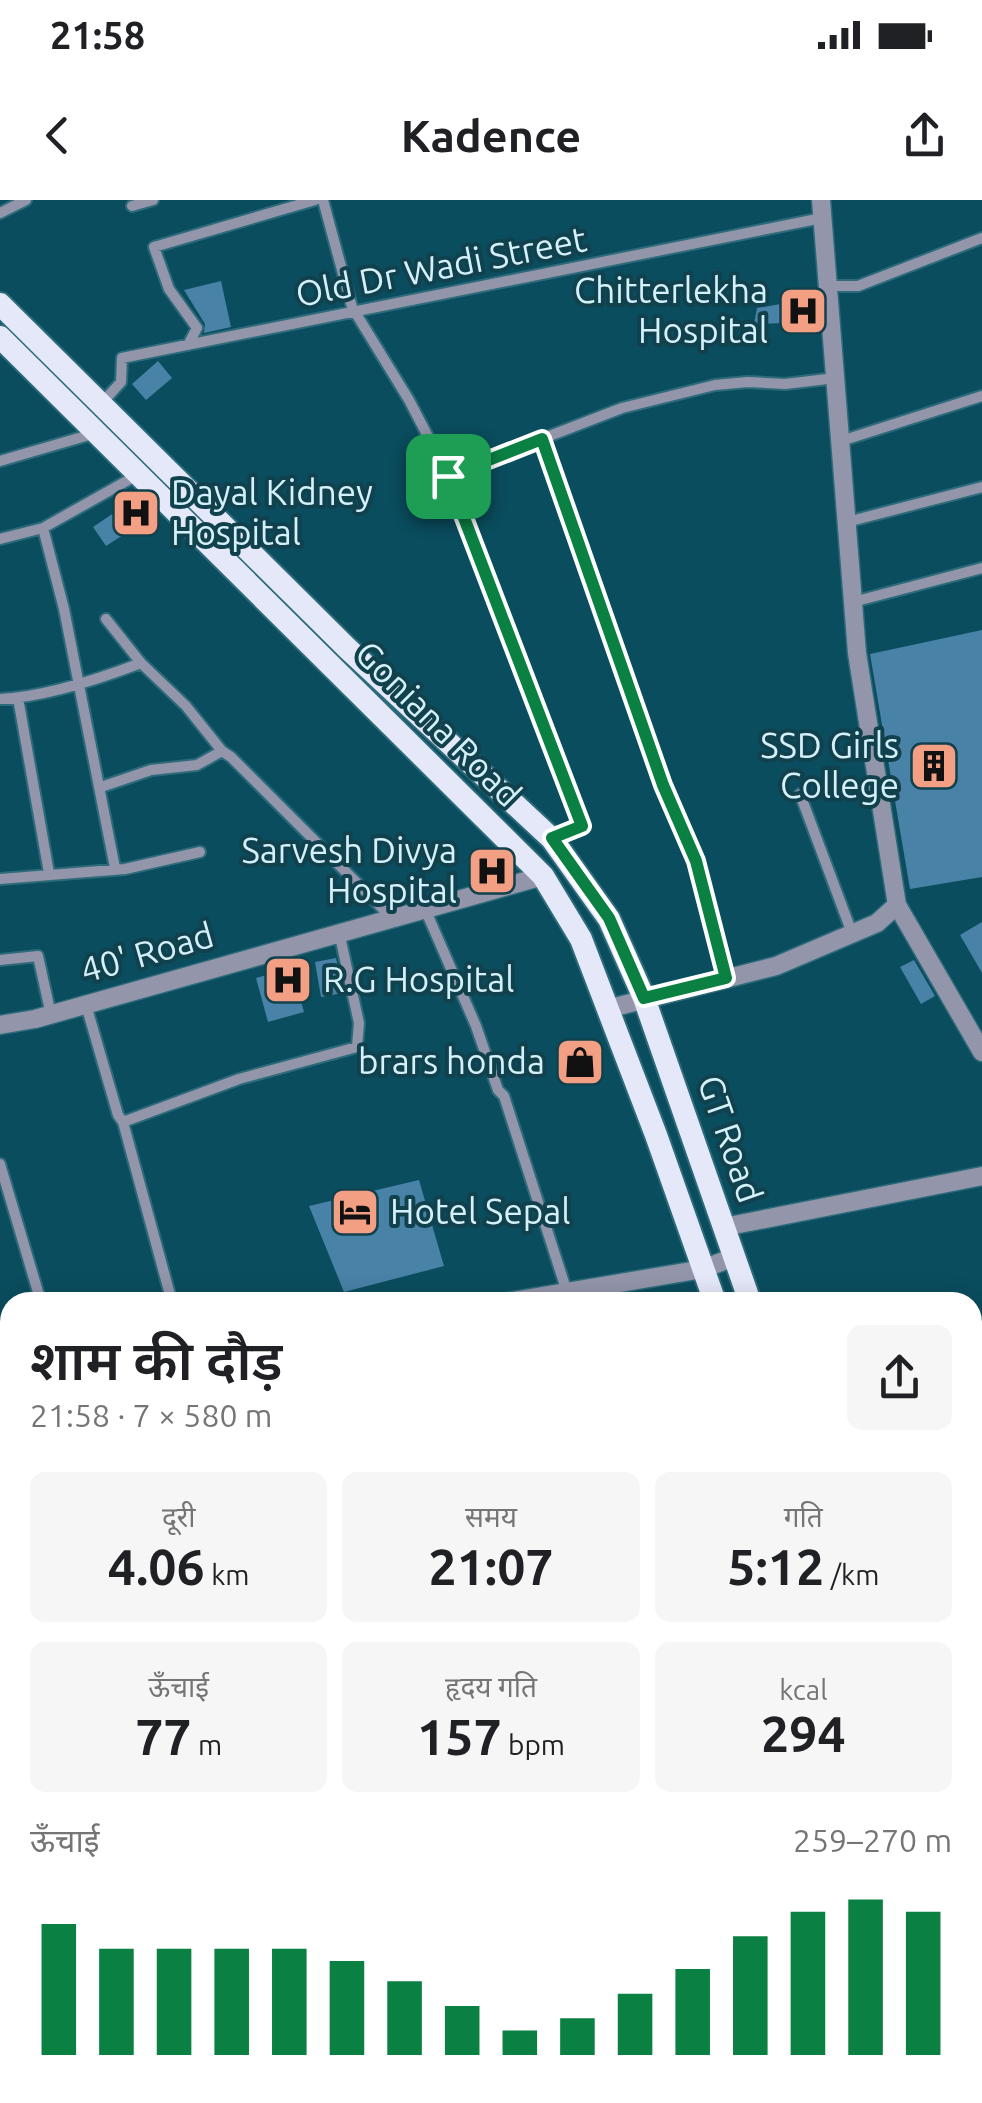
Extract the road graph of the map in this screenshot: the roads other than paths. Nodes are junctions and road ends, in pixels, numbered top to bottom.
1 (26, 200) edge
2 (153, 200) edge
3 (319, 200) edge
4 (132, 206) dead end
5 (822, 209) edge
6 (0, 213) edge
7 (982, 238) edge
8 (830, 286) junction
9 (0, 304) edge
10 (356, 312) junction
11 (0, 337) edge
12 (188, 345) junction
13 (836, 378) junction
14 (982, 396) edge
15 (101, 404) junction
16 (97, 433) junction
17 (542, 439) junction
18 (841, 441) junction
19 (0, 462) edge
20 (146, 464) junction
21 (448, 476) junction
22 (982, 486) edge
23 (847, 522) junction
24 (43, 528) junction
25 (0, 539) edge
26 (982, 568) edge
27 (853, 602) junction
28 (106, 619) dead end
29 (141, 663) junction
30 (78, 682) junction
31 (18, 698) junction
32 (0, 699) edge
33 (222, 752) junction
34 (100, 787) junction
35 (800, 794) dead end
36 (552, 838) junction
37 (200, 852) dead end
38 (115, 868) junction
39 (49, 874) junction
40 (543, 876) junction
41 (0, 879) edge
42 (897, 905) junction
43 (425, 908) junction
44 (391, 918) junction
45 (339, 932) junction
46 (852, 933) junction
47 (0, 960) edge
48 (726, 978) junction
49 (644, 998) junction
50 (86, 1004) junction
51 (607, 1009) junction
52 (51, 1015) junction
53 (0, 1024) edge
54 (982, 1052) edge
55 (124, 1122) junction
56 (0, 1164) edge
57 (982, 1176) edge
58 (724, 1227) junction
59 (734, 1256) junction
60 (704, 1269) junction
61 (38, 1292) edge
62 (169, 1292) edge
63 (567, 1292) joint
64 (712, 1292) edge
65 (747, 1292) edge

1 - 6 street
2 - 4 street
3 - 10 street
3 - 12 street
5 - 8 street
5 - 10 street, Old Dr Wadi Street
7 - 8 street
8 - 13 street
9 - 15 main road, Goniana Road
10 - 12 street, Old Dr Wadi Street
10 - 21 street
11 - 16 main road, Goniana Road
12 - 15 street, Old Dr Wadi Street
13 - 17 street
13 - 18 street
14 - 18 street
15 - 20 main road, Goniana Road
16 - 19 street
16 - 20 main road, Goniana Road
17 - 21 street
17 - 48 street
18 - 23 street
20 - 24 street
20 - 36 main road, Goniana Road
20 - 40 main road, Goniana Road
21 - 36 street
22 - 23 street
23 - 27 street
24 - 25 street
24 - 30 street
26 - 27 street
27 - 42 street
28 - 29 street
29 - 30 street
29 - 33 street
30 - 31 street
30 - 34 street
31 - 32 street
31 - 39 street
33 - 34 street
33 - 44 street
34 - 38 street
35 - 46 street
36 - 49 main road, Goniana Road
37 - 38 street
38 - 39 street
39 - 41 street
40 - 43 street, 40' Road
40 - 51 main road, Goniana Road
42 - 46 street
42 - 54 street
43 - 44 street, 40' Road
43 - 63 street
44 - 45 street, 40' Road
45 - 50 street, 40' Road
45 - 55 street
46 - 48 street
47 - 52 street
48 - 49 street
49 - 51 street
49 - 58 main road, GT Road
50 - 52 street, 40' Road
50 - 55 street
51 - 60 main road, Goniana Road
52 - 53 street, 40' Road
55 - 62 street
56 - 61 street
57 - 58 street
58 - 59 main road, GT Road
59 - 60 street
59 - 65 main road, GT Road
60 - 63 street
60 - 64 main road, Goniana Road

